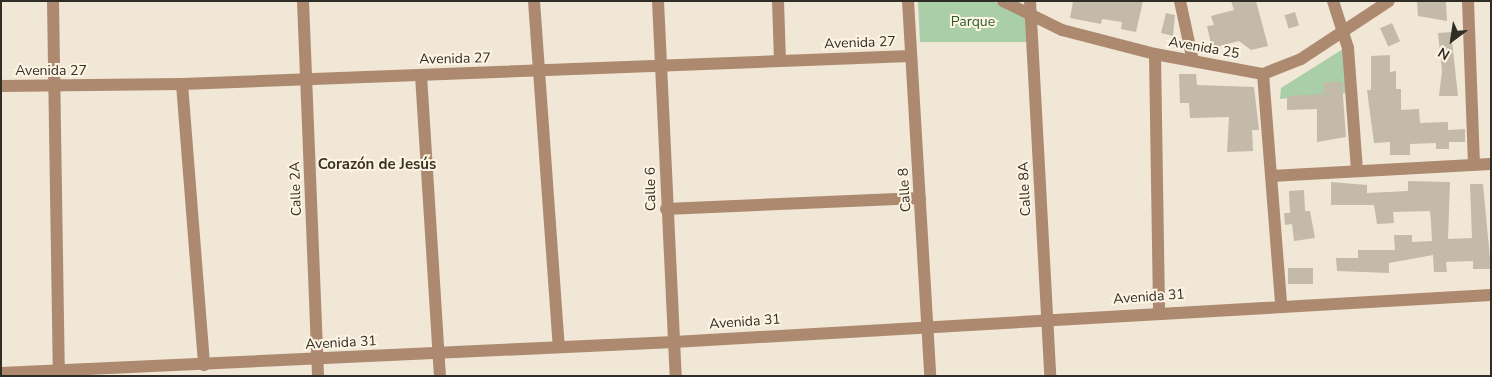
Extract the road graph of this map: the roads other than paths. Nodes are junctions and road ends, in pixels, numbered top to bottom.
1 (53, 1) edge
2 (303, 1) edge
3 (534, 1) edge
4 (658, 1) edge
5 (778, 1) edge
6 (908, 1) edge
7 (1003, 1) edge
8 (1030, 1) edge
9 (1180, 1) edge
10 (1332, 1) edge
11 (1388, 1) edge
12 (1468, 1) edge
13 (1030, 15) junction
14 (1342, 34) junction
15 (1155, 54) junction
16 (910, 56) junction
17 (780, 61) junction
18 (1193, 61) junction
19 (664, 68) junction
20 (539, 72) junction
21 (421, 74) junction
22 (1263, 74) junction
23 (307, 77) junction
24 (182, 84) junction
25 (1, 86) edge
26 (55, 87) junction
27 (1491, 164) edge
28 (1474, 165) junction
29 (1357, 171) junction
30 (1271, 176) junction
31 (920, 198) junction
32 (666, 210) junction
33 (1491, 295) edge
34 (1281, 304) junction
35 (1159, 312) junction
36 (1047, 319) junction
37 (929, 326) junction
38 (674, 342) junction
39 (559, 348) junction
40 (438, 353) junction
41 (317, 359) junction
42 (204, 365) junction
43 (1, 373) edge
44 (59, 374) edge
45 (318, 376) edge
46 (440, 376) edge
47 (676, 376) edge
48 (930, 376) edge
49 (1050, 376) edge

1 - 26 street
2 - 23 street, Calle 2A
3 - 20 street
4 - 19 street, Calle 6
5 - 17 street
6 - 16 street, Calle 8
7 - 13 street, Avenida 25
8 - 13 street, Calle 8A
9 - 18 street
10 - 14 street
11 - 14 street
12 - 28 street
13 - 15 street, Avenida 25
13 - 36 street, Calle 8A
14 - 22 street
14 - 29 street
15 - 18 street, Avenida 25
15 - 35 street
16 - 17 street, Avenida 27
16 - 31 street, Calle 8
17 - 19 street, Avenida 27
18 - 22 street, Avenida 25
19 - 20 street, Avenida 27
19 - 32 street, Calle 6
20 - 21 street, Avenida 27
20 - 39 street
21 - 23 street, Avenida 27
21 - 40 street
22 - 30 street
23 - 24 street, Avenida 27
23 - 41 street, Calle 2A
24 - 26 street, Avenida 27
24 - 42 street
25 - 26 street, Avenida 27
26 - 44 street
27 - 28 street
28 - 29 street
29 - 30 street
30 - 34 street
31 - 32 street
31 - 37 street, Calle 8
32 - 38 street, Calle 6
33 - 34 street, Avenida 31
34 - 35 street, Avenida 31
35 - 36 street, Avenida 31
36 - 37 street, Avenida 31
36 - 49 street, Calle 8A
37 - 38 street, Avenida 31
37 - 48 street, Calle 8
38 - 39 street, Avenida 31
38 - 47 street, Calle 6
39 - 40 street, Avenida 31
40 - 41 street, Avenida 31
40 - 46 street
41 - 42 street, Avenida 31
41 - 45 street, Calle 2A
42 - 44 street, Avenida 31
43 - 44 street, Avenida 31

